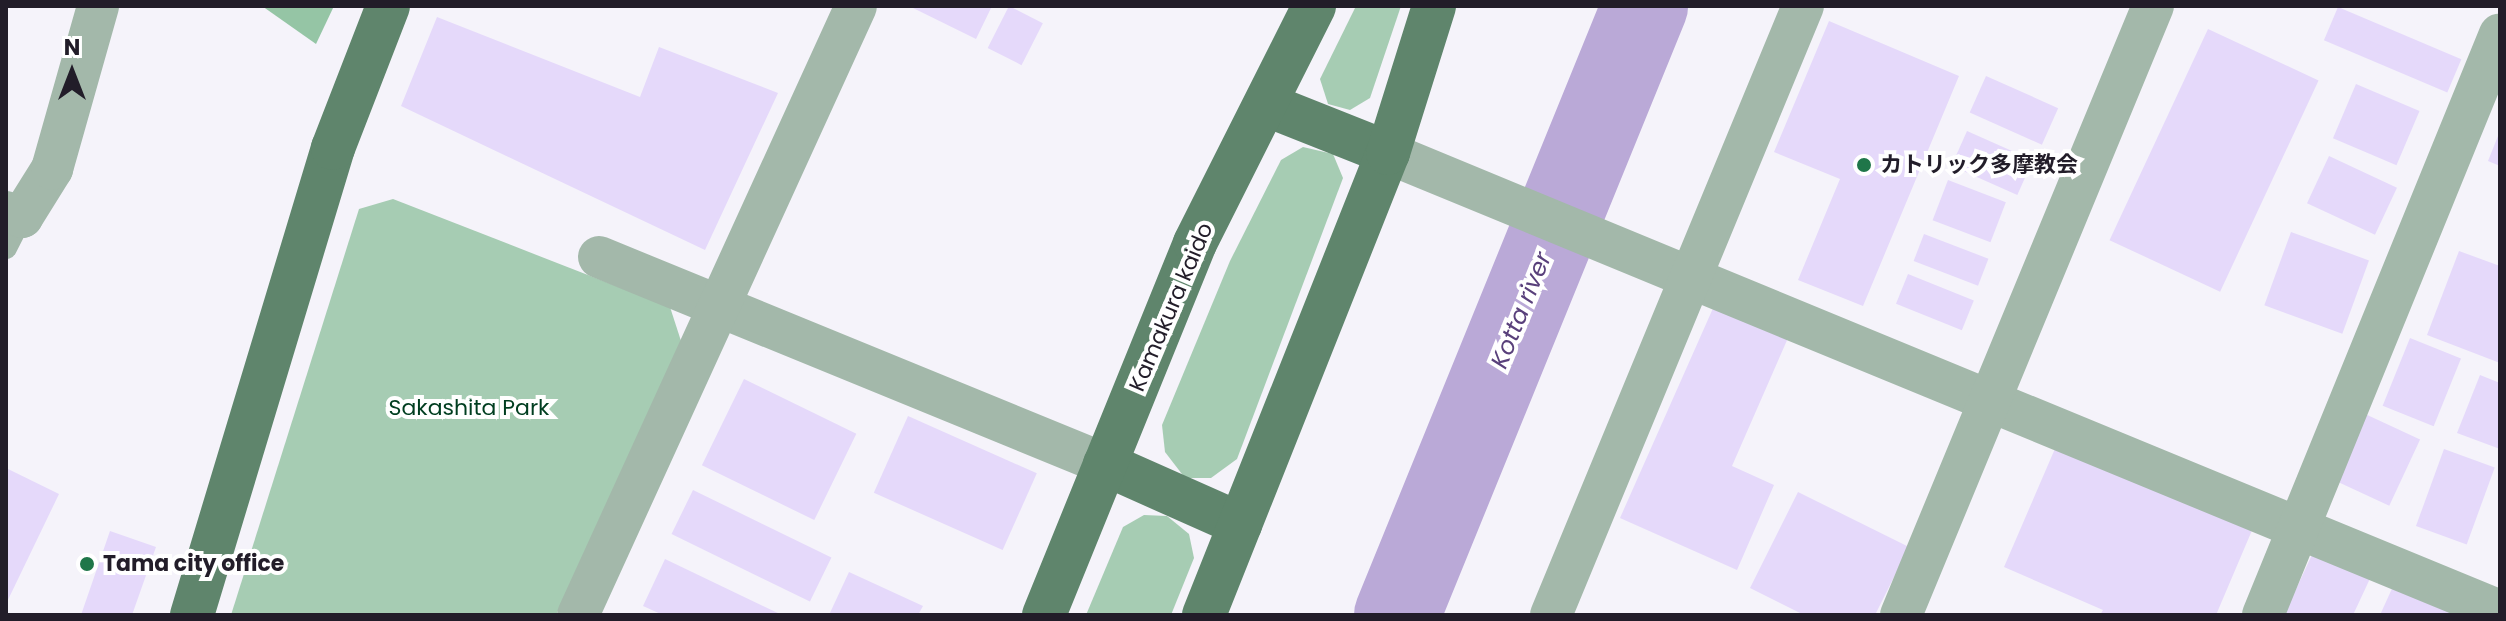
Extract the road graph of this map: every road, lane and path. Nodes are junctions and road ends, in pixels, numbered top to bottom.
1 (98, 6) edge
2 (388, 6) edge
3 (856, 6) edge
4 (1314, 6) edge
5 (1434, 6) edge
6 (1803, 6) edge
7 (2153, 6) edge
8 (2500, 34) edge
9 (1267, 105) junction
10 (1388, 153) junction
11 (11, 226) edge
12 (599, 257) dead end
13 (1691, 279) junction
14 (721, 308) junction
15 (1989, 401) junction
16 (1105, 464) junction
17 (1240, 524) junction
18 (2299, 528) junction
19 (2500, 611) edge
20 (192, 615) edge
21 (578, 615) edge
22 (1044, 615) edge
23 (1204, 615) edge
24 (1551, 615) edge
25 (1901, 615) edge
26 (2263, 615) edge

1 - 11 street
2 - 20 main road
3 - 14 street
4 - 9 main road, Kamakura kaido
5 - 10 main road
6 - 13 street
7 - 15 street
8 - 18 street
9 - 10 main road
9 - 16 main road, Kamakura kaido
10 - 13 street
10 - 17 main road
12 - 14 street
13 - 15 street
13 - 24 street
14 - 16 street
14 - 21 street
15 - 18 street
15 - 25 street
16 - 17 main road
16 - 22 main road, Kamakura kaido
17 - 23 main road
18 - 19 street
18 - 26 street

